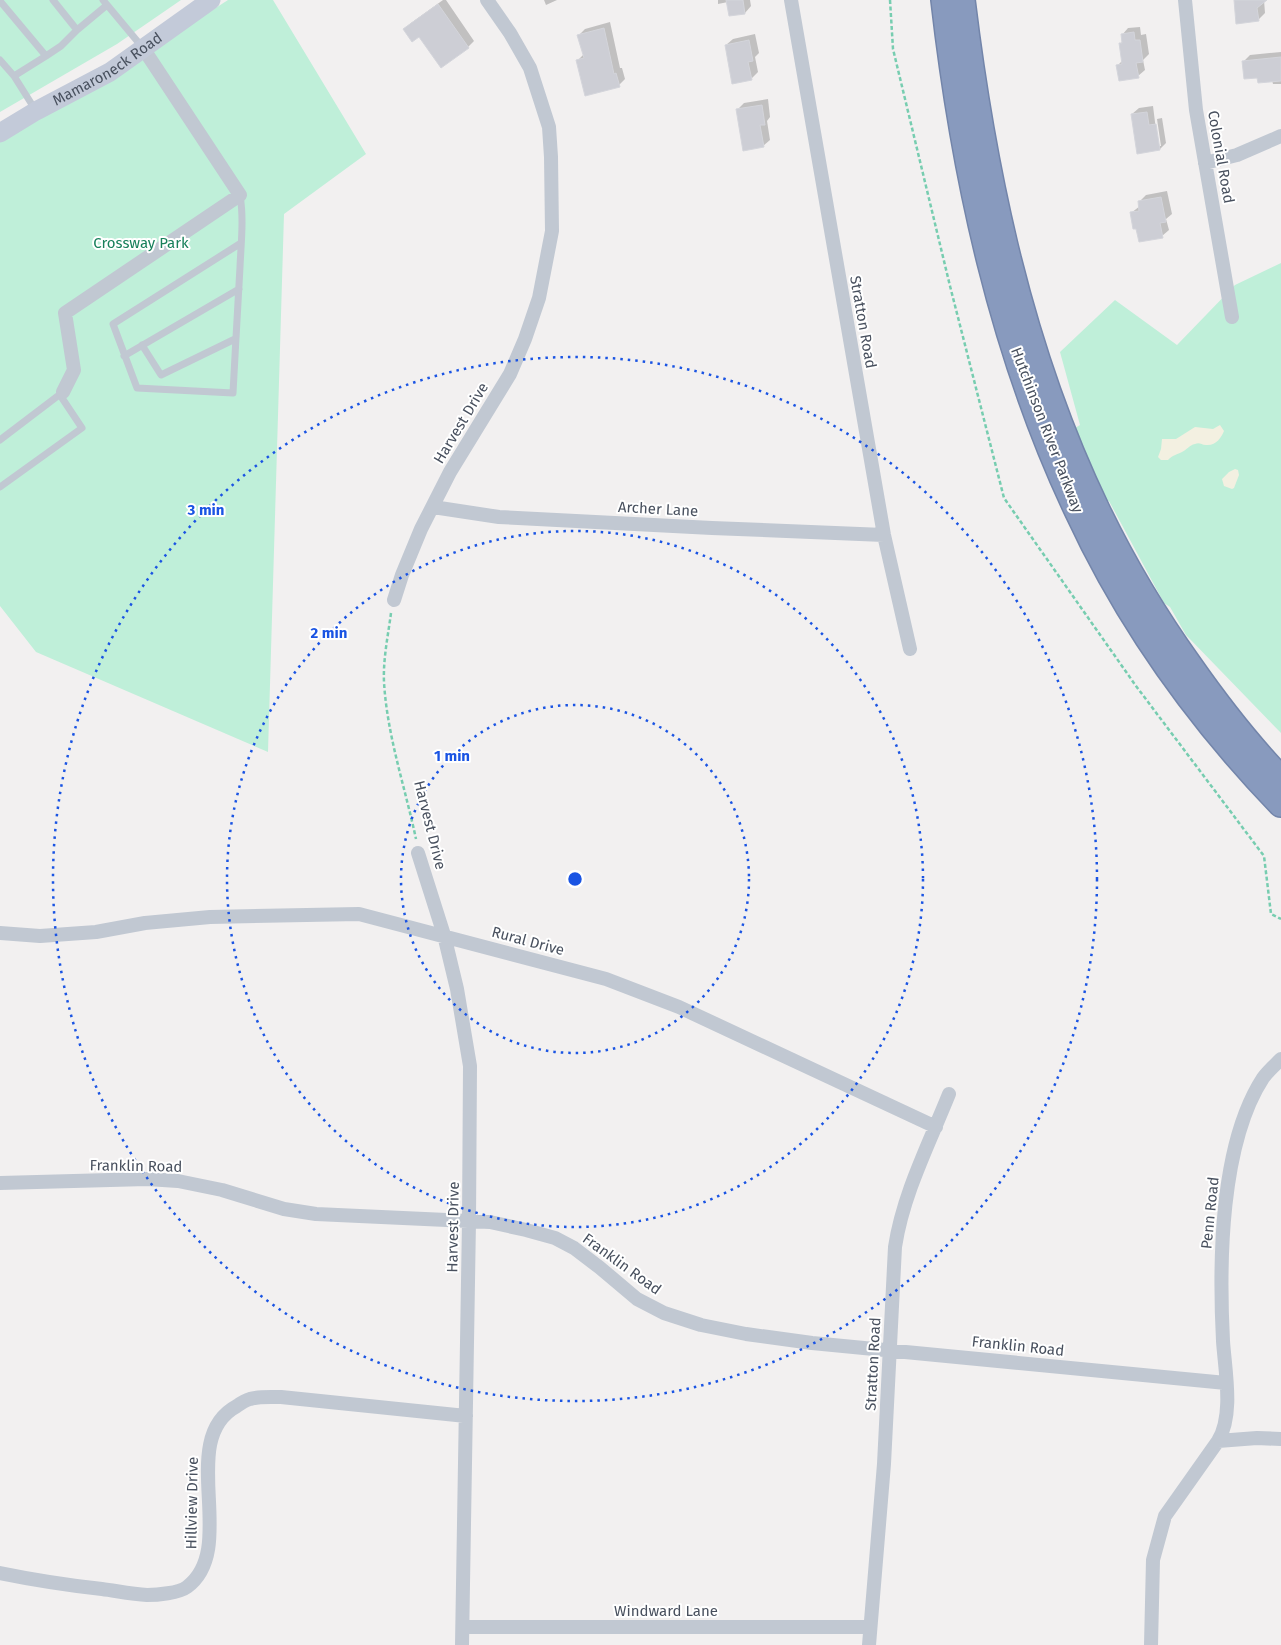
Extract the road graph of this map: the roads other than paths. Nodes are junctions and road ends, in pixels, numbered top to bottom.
1 (53, 0) edge
2 (211, 0) edge
3 (488, 0) edge
4 (791, 0) edge
5 (934, 0) edge
6 (944, 0) edge
7 (962, 0) edge
8 (1185, 0) edge
9 (0, 2) edge
10 (105, 3) edge
11 (77, 30) junction
12 (143, 48) junction
13 (46, 56) junction
14 (0, 60) edge
15 (953, 74) junction
16 (14, 76) junction
17 (36, 111) junction
18 (0, 132) edge
19 (1281, 136) edge
20 (1205, 163) junction
21 (240, 195) junction
22 (241, 243) junction
23 (239, 289) junction
24 (1232, 317) dead end
25 (235, 339) junction
26 (142, 345) junction
27 (124, 356) junction
28 (62, 393) junction
29 (0, 440) edge
30 (0, 487) edge
31 (433, 507) junction
32 (884, 535) junction
33 (394, 600) road end
34 (910, 649) dead end
35 (1281, 779) edge
36 (1281, 804) edge
37 (418, 853) road end
38 (0, 933) edge
39 (444, 935) junction
40 (1281, 1059) edge
41 (949, 1094) dead end
42 (936, 1126) junction
43 (0, 1183) edge
44 (469, 1221) junction
45 (890, 1350) junction
46 (1226, 1383) junction
47 (466, 1416) junction
48 (1281, 1440) edge
49 (1218, 1441) junction
50 (0, 1573) edge
51 (463, 1627) junction
52 (870, 1627) junction
53 (462, 1645) edge
54 (869, 1645) edge
55 (1151, 1645) edge

1 - 11 lane
2 - 12 street, Mamaroneck Road
3 - 31 street, Harvest Drive
4 - 32 street, Stratton Road
5 - 15 highway
6 - 15 highway, Hutchinson River Parkway
7 - 35 highway, Hutchinson River Parkway
8 - 20 street, Colonial Road
9 - 13 lane
10 - 11 lane
10 - 12 lane
11 - 13 lane
12 - 17 street, Mamaroneck Road
12 - 21 street
13 - 16 lane
14 - 16 lane
15 - 36 highway, Hutchinson River Parkway
16 - 17 lane
17 - 18 street, Mamaroneck Road
19 - 20 street
20 - 24 street, Colonial Road
21 - 22 lane
21 - 28 street
22 - 23 lane
22 - 27 lane
23 - 25 lane
23 - 26 lane
25 - 26 lane
25 - 27 lane
26 - 27 lane
28 - 29 lane
28 - 30 lane
31 - 32 street, Archer Lane
31 - 33 street, Harvest Drive
32 - 34 street, Stratton Road
37 - 39 street, Harvest Drive
38 - 39 street, Rural Drive
39 - 42 street, Rural Drive
39 - 44 street, Harvest Drive
40 - 46 street, Penn Road
41 - 42 street, Stratton Road
42 - 45 street, Stratton Road
43 - 44 street, Franklin Road
44 - 45 street, Franklin Road
44 - 47 street, Harvest Drive
45 - 46 street, Franklin Road
45 - 52 street, Stratton Road
46 - 49 street, Penn Road
47 - 50 street, Hillview Drive
47 - 51 street, Harvest Drive
48 - 49 street
49 - 55 street, Penn Road
51 - 52 street, Windward Lane
51 - 53 street, Harvest Drive
52 - 54 street, Stratton Road

